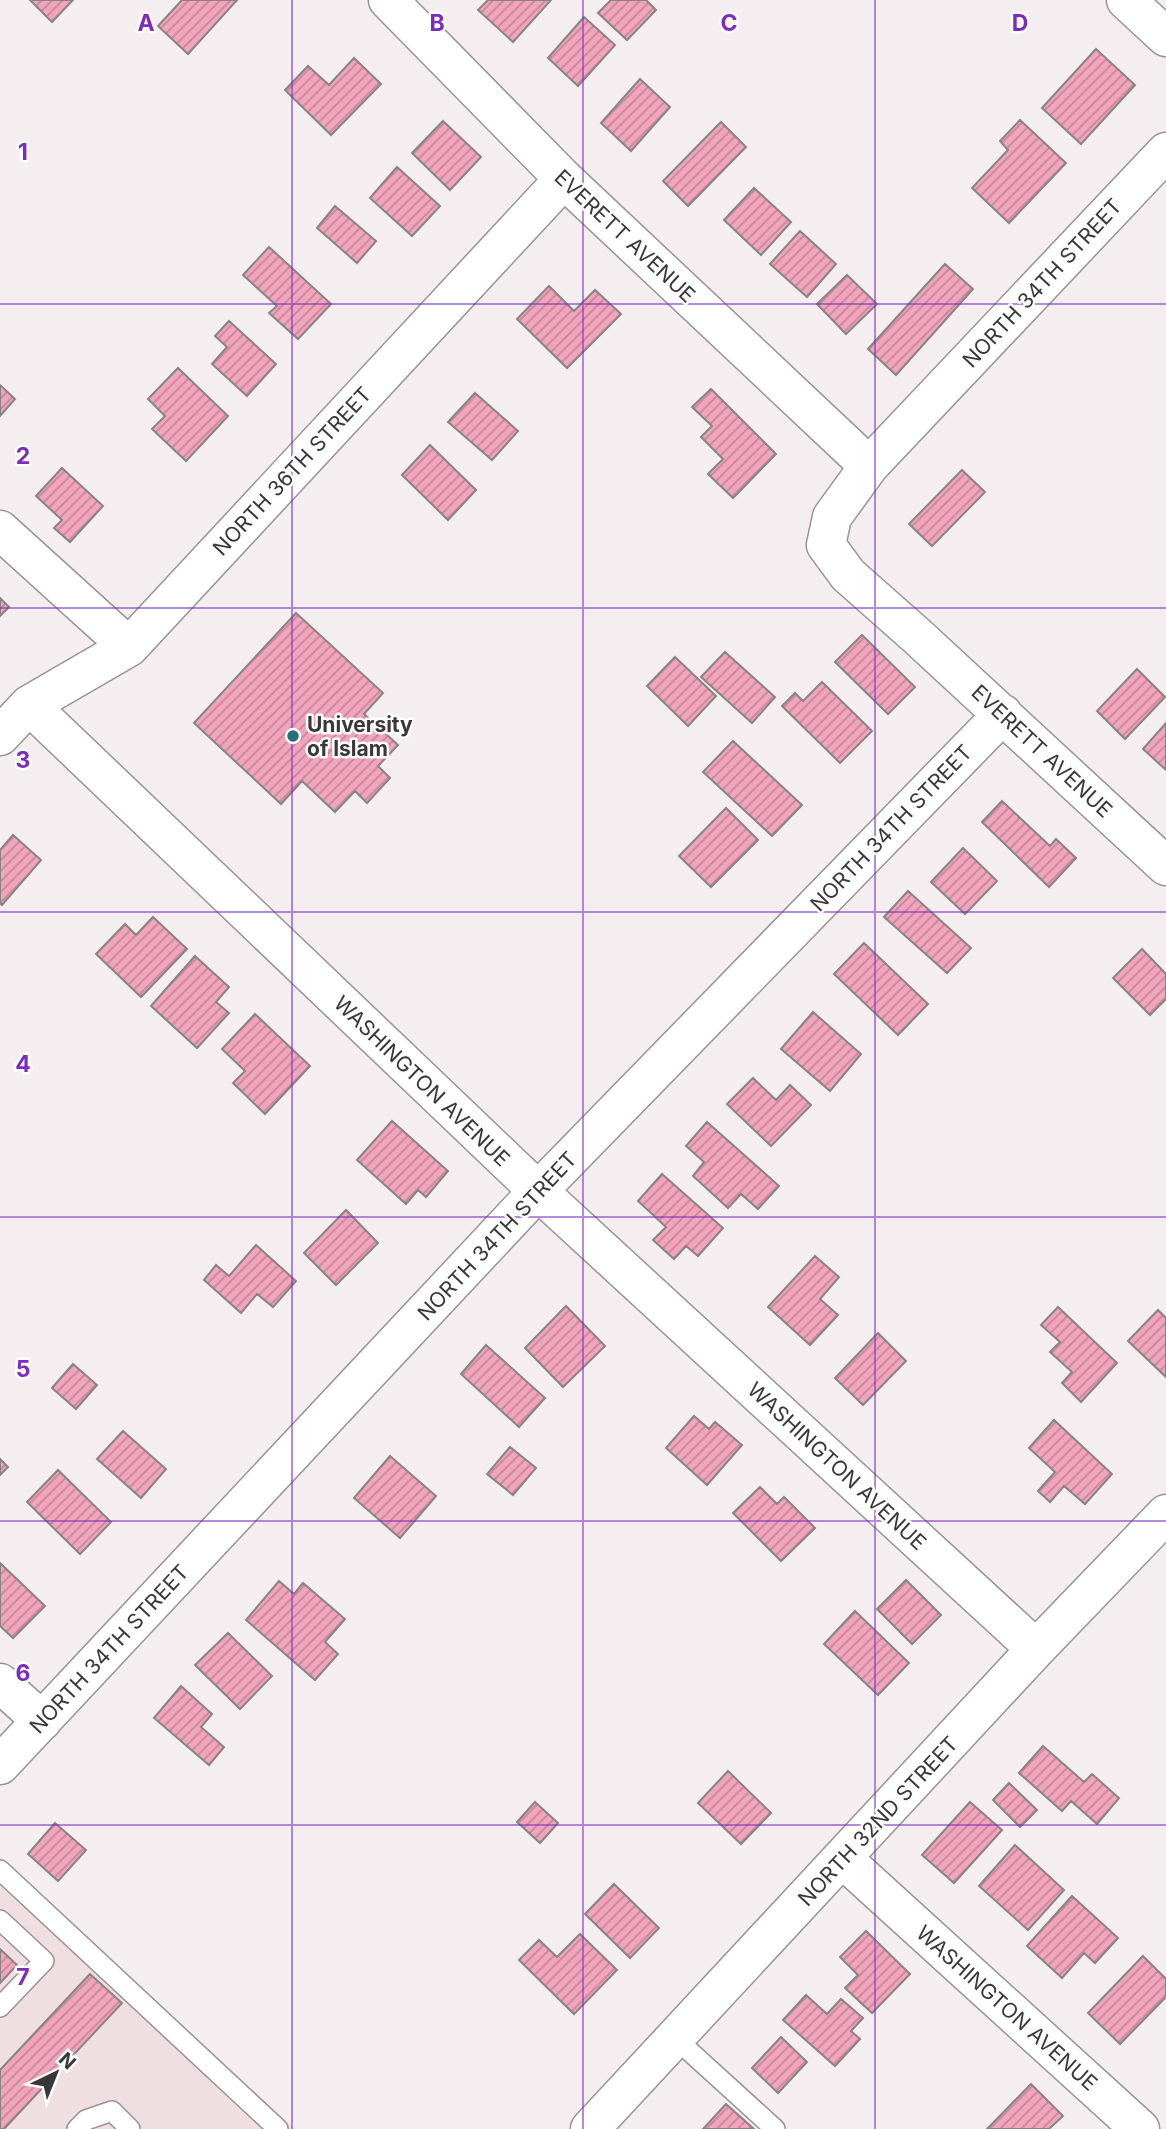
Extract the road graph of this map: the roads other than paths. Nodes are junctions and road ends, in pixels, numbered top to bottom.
1 (388, 0) edge
2 (1126, 0) edge
3 (1166, 37) edge
4 (1166, 152) edge
5 (564, 179) junction
6 (869, 466) junction
7 (0, 530) edge
8 (917, 636) joint
9 (128, 647) junction
10 (29, 705) junction
11 (1003, 714) junction
12 (0, 736) edge
13 (1166, 866) edge
14 (538, 1191) junction
15 (1166, 1514) edge
16 (1036, 1650) junction
17 (0, 1683) edge
18 (42, 1721) junction
19 (0, 1765) edge
20 (843, 1859) junction
21 (0, 1870) edge
22 (0, 1920) edge
23 (0, 2007) edge
24 (675, 2039) junction
25 (77, 2129) edge
26 (131, 2129) edge
27 (278, 2129) edge
28 (590, 2129) edge
29 (775, 2129) edge
30 (1140, 2129) edge

1 - 5 street, EVERETT AVENUE
2 - 3 street
4 - 6 street, NORTH 34TH STREET
5 - 6 street, EVERETT AVENUE
5 - 9 street, NORTH 36TH STREET
6 - 8 street, NORTH 34TH STREET
7 - 9 street
8 - 11 street, EVERETT AVENUE
9 - 10 street, NORTH 36TH STREET
10 - 12 street, NORTH 36TH STREET
10 - 14 street, WASHINGTON AVENUE
11 - 13 street, EVERETT AVENUE
11 - 14 street, NORTH 34TH STREET
14 - 16 street, WASHINGTON AVENUE
14 - 18 street, NORTH 34TH STREET
15 - 16 street, NORTH 32ND STREET
16 - 20 street, NORTH 32ND STREET
17 - 18 street
18 - 19 street, NORTH 34TH STREET
20 - 24 street, NORTH 32ND STREET
20 - 30 street, WASHINGTON AVENUE
21 - 27 lane
22 - 23 lane
24 - 28 street, NORTH 32ND STREET
24 - 29 lane
25 - 26 lane

